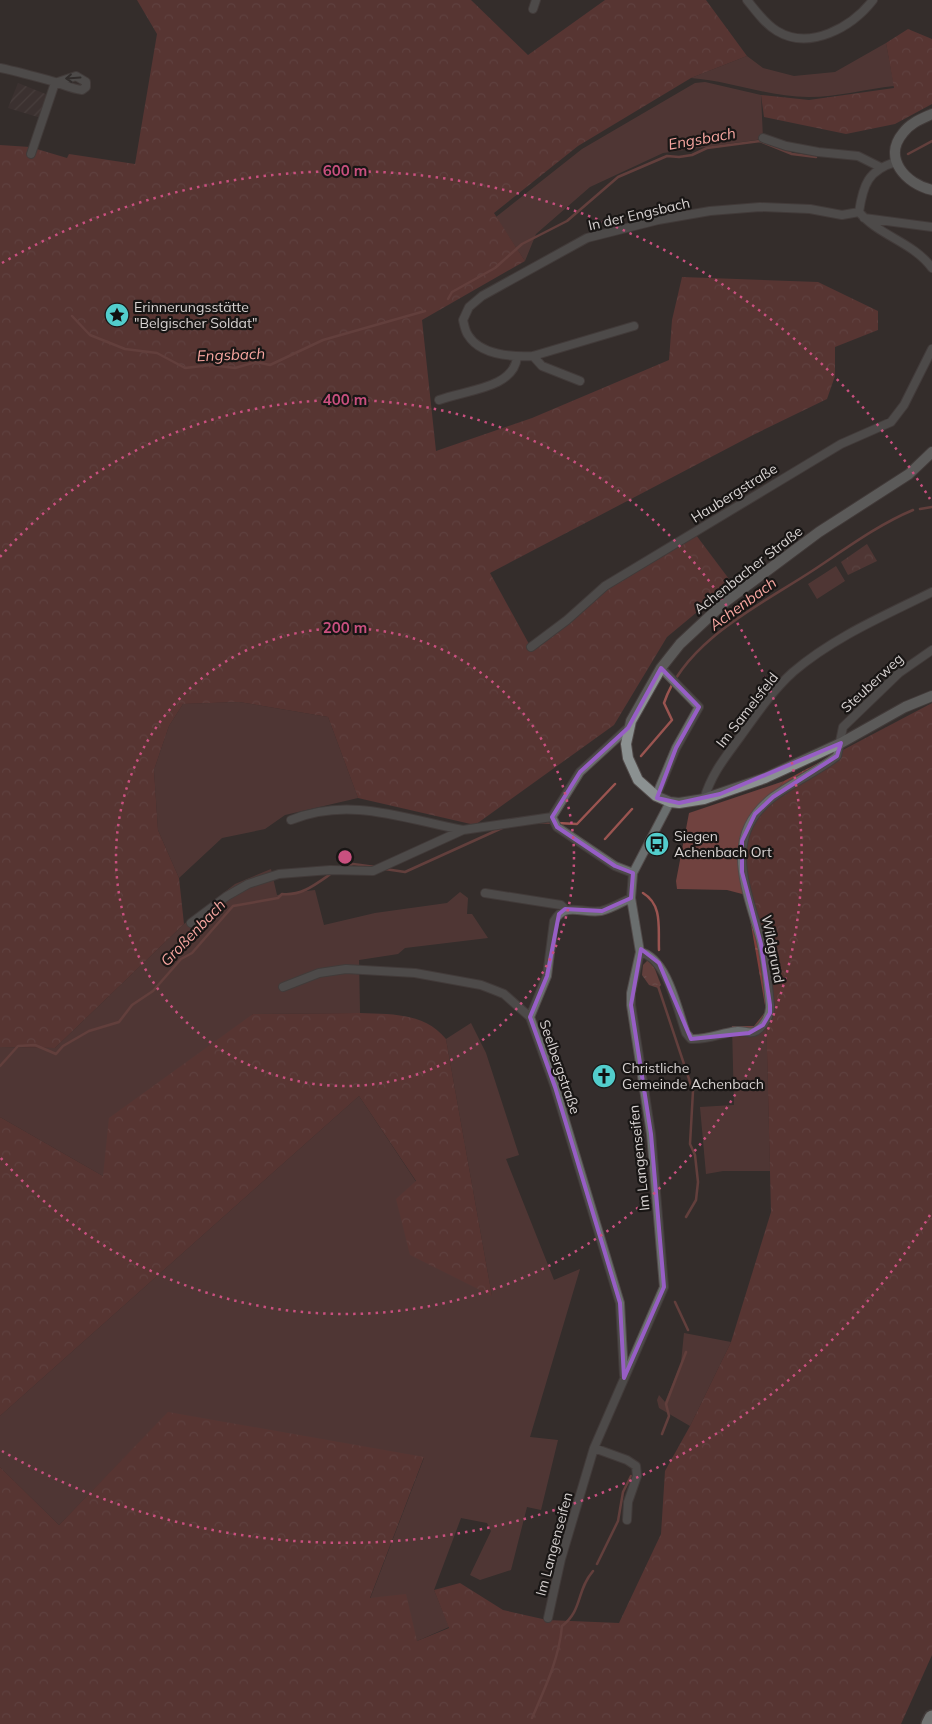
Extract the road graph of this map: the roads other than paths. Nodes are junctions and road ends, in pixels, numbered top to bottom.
1 (536, 0) edge
2 (748, 0) edge
3 (871, 2) edge
4 (533, 9) dead end
5 (0, 68) edge
6 (932, 114) edge
7 (763, 138) dead end
8 (31, 154) dead end
9 (896, 162) junction
10 (880, 167) junction
11 (932, 190) edge
12 (861, 215) junction
13 (932, 227) edge
14 (932, 268) edge
15 (634, 326) dead end
16 (932, 349) edge
17 (533, 356) junction
18 (517, 357) junction
19 (580, 381) dead end
20 (439, 400) dead end
21 (932, 452) edge
22 (932, 592) edge
23 (532, 647) dead end
24 (932, 650) edge
25 (661, 668) junction
26 (932, 696) edge
27 (628, 728) junction
28 (841, 743) junction
29 (656, 796) junction
30 (704, 799) junction
31 (670, 802) junction
32 (552, 817) junction
33 (291, 820) dead end
34 (463, 830) junction
35 (633, 873) junction
36 (485, 893) dead end
37 (631, 898) junction
38 (565, 909) junction
39 (191, 923) dead end
40 (640, 952) junction
41 (283, 987) dead end
42 (530, 1017) junction
43 (624, 1378) junction
44 (594, 1448) junction
45 (627, 1520) dead end
46 (548, 1618) dead end
47 (932, 1718) edge
48 (928, 1724) edge

1 - 4 street
2 - 3 street
5 - 8 street
6 - 9 main road
7 - 10 street
9 - 10 street
9 - 11 main road
10 - 12 street
12 - 13 street, In der Engsbach
12 - 14 street
12 - 18 street, In der Engsbach
15 - 17 street, In der Engsbach
16 - 23 street, Haubergstraße
17 - 18 street, In der Engsbach
17 - 19 street
18 - 20 street
21 - 25 main road, Achenbacher Straße
22 - 30 street, Im Samelsfeld
24 - 28 street, Steuberweg
25 - 27 main road, Achenbacher Straße
25 - 29 street
26 - 28 main road, Achenbacher Straße
27 - 29 main road, Achenbacher Straße
27 - 32 street
28 - 30 main road, Achenbacher Straße
28 - 40 street, Wildgrund
29 - 31 main road, Achenbacher Straße
30 - 31 main road, Achenbacher Straße
31 - 35 street, Im Langenseifen
32 - 34 street
32 - 35 street
33 - 34 street
34 - 39 street
35 - 37 street, Im Langenseifen
36 - 38 street
37 - 38 street
37 - 40 street, Im Langenseifen
38 - 42 street
40 - 43 street, Im Langenseifen
41 - 42 street, Seelbergstraße
42 - 43 street, Seelbergstraße
43 - 44 street, Im Langenseifen
44 - 45 street
44 - 46 street, Im Langenseifen
47 - 48 highway

